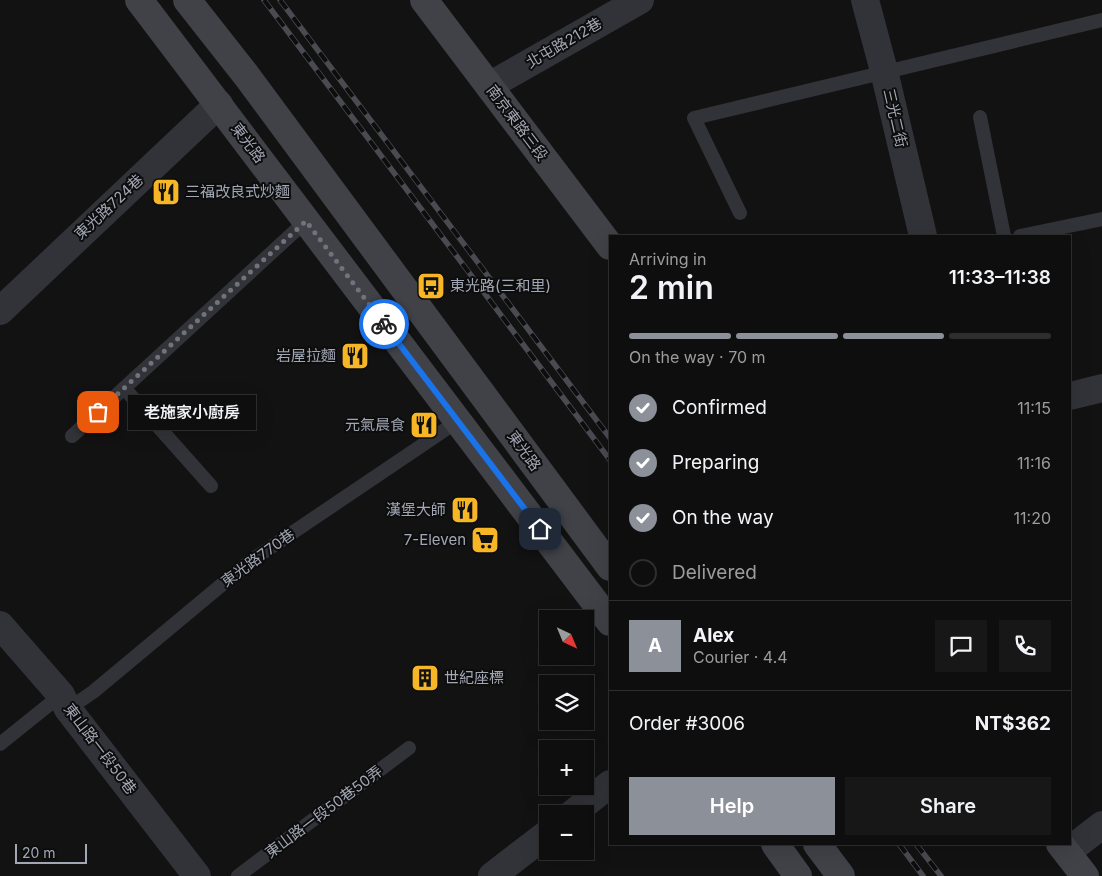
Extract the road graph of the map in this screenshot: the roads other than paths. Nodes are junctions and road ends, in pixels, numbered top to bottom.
1 (139, 0) edge
2 (186, 0) edge
3 (424, 0) edge
4 (640, 0) edge
5 (865, 0) edge
6 (1102, 20) edge
7 (884, 71) junction
8 (489, 86) junction
9 (219, 104) junction
10 (980, 117) dead end
11 (740, 213) dead end
12 (1102, 220) edge
13 (306, 221) junction
14 (923, 235) edge
15 (1004, 235) edge
16 (1025, 235) edge
17 (609, 245) edge
18 (0, 311) edge
19 (124, 388) junction
20 (1102, 388) edge
21 (1071, 396) edge
22 (458, 421) junction
23 (72, 436) dead end
24 (211, 486) dead end
25 (609, 566) edge
26 (609, 621) edge
27 (0, 626) edge
28 (65, 702) junction
29 (0, 744) edge
30 (410, 748) dead end
31 (609, 785) edge
32 (583, 805) edge
33 (1102, 825) edge
34 (539, 840) edge
35 (1071, 843) edge
36 (776, 845) edge
37 (818, 845) edge
38 (1063, 848) edge
39 (197, 876) edge
40 (238, 876) edge
41 (492, 876) edge
42 (798, 876) edge
43 (841, 876) edge
44 (1085, 876) edge

1 - 9 street, 東光路
2 - 25 street, 東光路
3 - 8 street, 南京東路三段
4 - 8 street, 北屯路212巷
5 - 7 street, 三光二街
6 - 7 lane
7 - 11 lane
7 - 14 street, 三光二街
8 - 17 street, 南京東路三段
9 - 13 street, 東光路
9 - 18 street, 東光路724巷
10 - 15 lane
12 - 16 lane
13 - 19 lane
13 - 22 street, 東光路
19 - 23 lane
19 - 24 lane
20 - 21 street
22 - 26 street, 東光路
22 - 28 lane, 東光路770巷
27 - 28 street, 東山路一段50巷
28 - 29 lane, 東光路770巷
28 - 39 street, 東山路一段50巷
30 - 40 lane, 東山路一段50巷50弄
31 - 32 street
33 - 35 street
34 - 41 street
36 - 42 street
37 - 43 street
38 - 44 street

